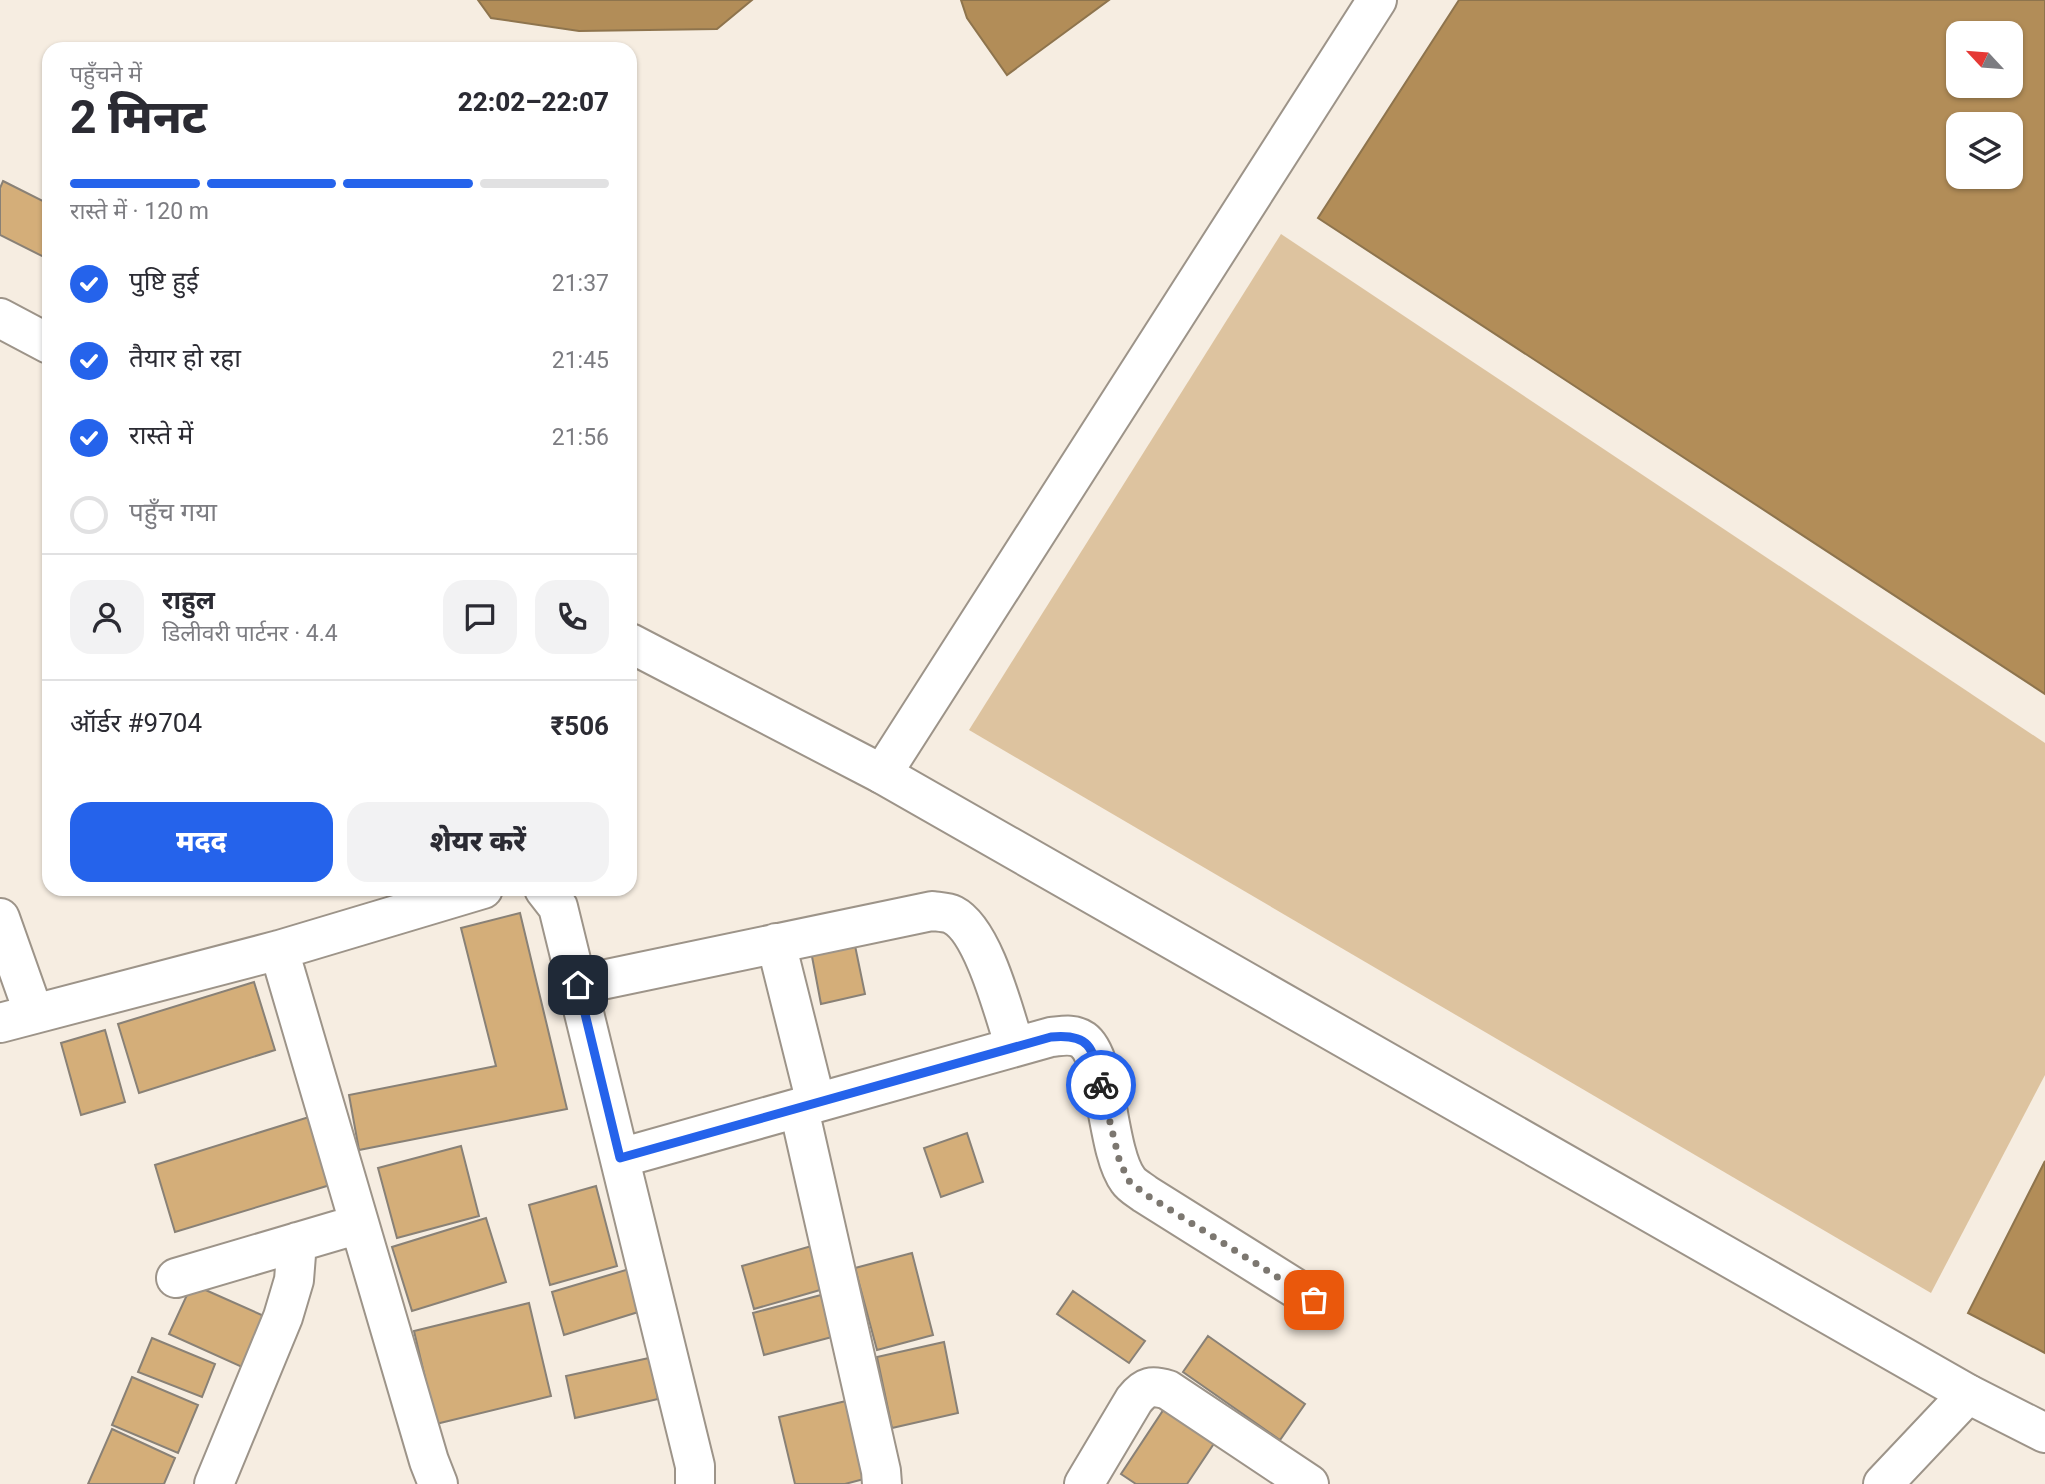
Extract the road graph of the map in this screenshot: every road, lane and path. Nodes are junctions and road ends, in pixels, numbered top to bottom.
1 (1377, 0) edge
2 (0, 318) edge
3 (42, 340) edge
4 (637, 647) edge
5 (882, 774) junction
6 (460, 896) edge
7 (550, 896) edge
8 (0, 918) edge
9 (776, 943) junction
10 (279, 950) junction
11 (578, 985) junction
12 (17, 1018) edge
13 (1015, 1046) junction
14 (807, 1106) junction
15 (620, 1158) junction
16 (359, 1224) junction
17 (298, 1242) junction
18 (176, 1278) dead end
19 (1314, 1300) dead end
20 (1968, 1394) junction
21 (2045, 1433) edge
22 (214, 1484) edge
23 (438, 1484) edge
24 (695, 1484) edge
25 (882, 1484) edge
26 (1084, 1484) edge
27 (1309, 1484) edge
28 (1882, 1484) edge

1 - 5 street
2 - 3 street
4 - 5 street
5 - 20 street
6 - 10 street
7 - 11 street
8 - 12 street
9 - 11 street
9 - 13 street
9 - 14 street
10 - 12 street
10 - 16 street
11 - 15 street
13 - 14 street
13 - 19 street
14 - 15 street
14 - 25 street
15 - 24 street
16 - 17 street
16 - 23 street
17 - 18 street
17 - 22 street
20 - 21 street
20 - 28 street
26 - 27 street

